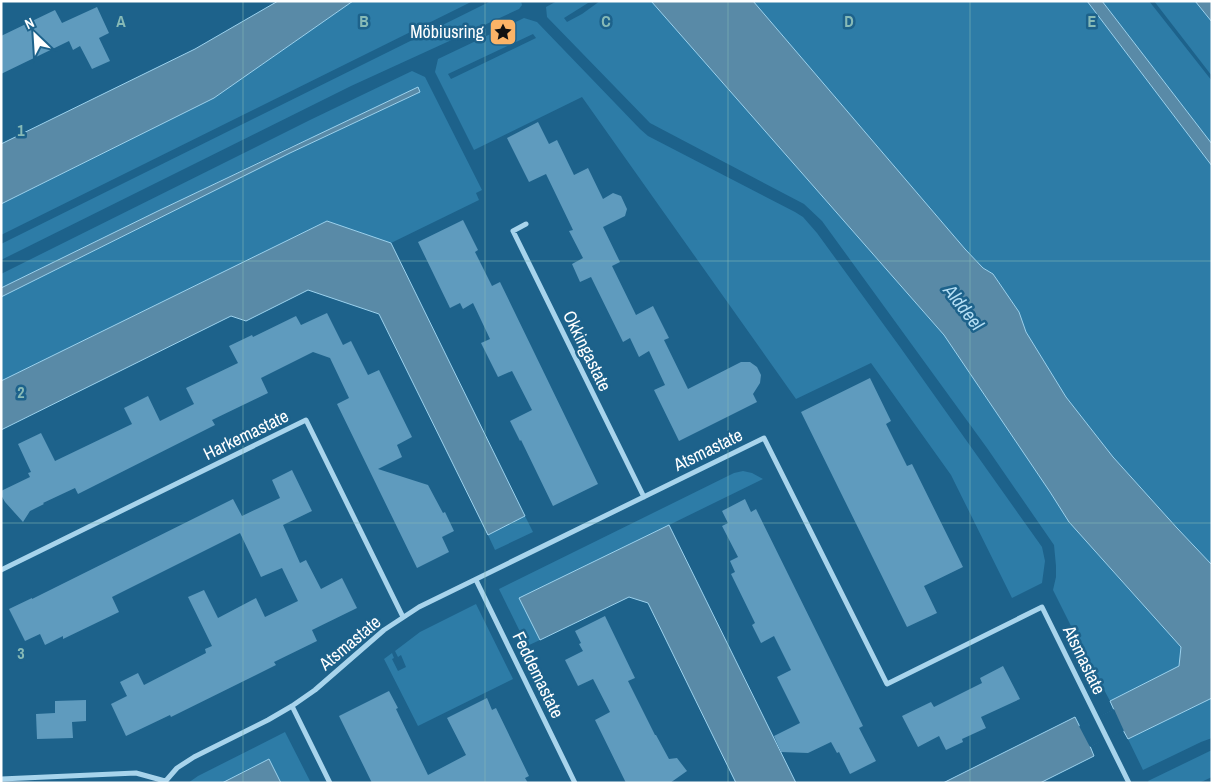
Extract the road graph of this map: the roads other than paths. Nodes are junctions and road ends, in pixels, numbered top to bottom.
1 (526, 224) dead end
2 (644, 497) junction
3 (1, 570) edge
4 (476, 580) junction
5 (403, 617) junction
6 (292, 706) junction
7 (1, 779) edge
8 (165, 782) edge
9 (330, 783) edge
10 (576, 783) edge
11 (1129, 783) edge

1 - 2 street, Okkingastate
2 - 4 street, Atsmastate
2 - 11 street, Atsmastate
3 - 5 street, Harkemastate
4 - 5 street, Atsmastate
4 - 10 street, Feddemastate
5 - 6 street, Atsmastate
6 - 8 street, Atsmastate
6 - 9 street
7 - 8 street

